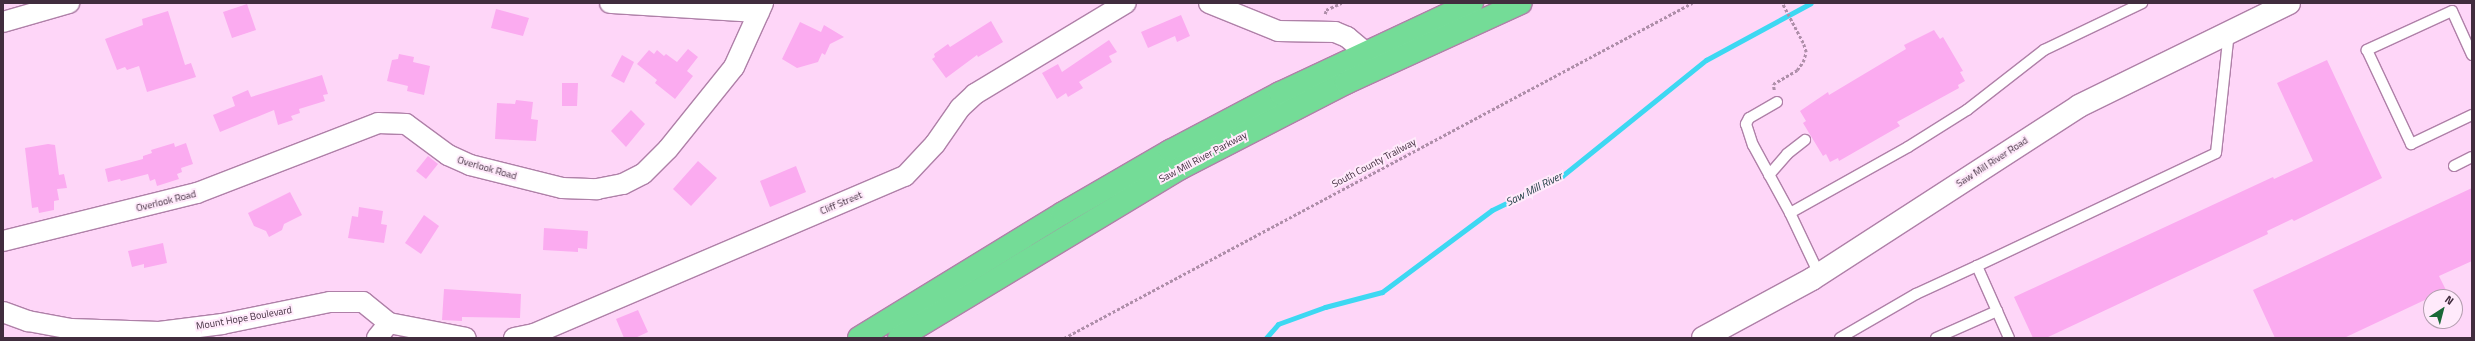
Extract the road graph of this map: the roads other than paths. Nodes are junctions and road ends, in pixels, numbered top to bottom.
1 (69, 3) edge
2 (610, 3) edge
3 (1126, 3) edge
4 (1209, 3) edge
5 (1472, 3) edge
6 (1521, 3) edge
7 (2142, 3) edge
8 (2289, 3) edge
9 (761, 8) edge
10 (35, 9) edge
11 (3, 22) edge
12 (2229, 32) junction
13 (1365, 52) junction
14 (2472, 54) edge
15 (1777, 102) road end
16 (2472, 115) edge
17 (1805, 140) dead end
18 (2472, 157) edge
19 (2454, 166) dead end
20 (1769, 175) junction
21 (1790, 213) junction
22 (3, 242) edge
23 (1976, 266) junction
24 (1819, 274) junction
25 (1997, 311) junction
26 (3, 312) edge
27 (383, 330) edge
28 (466, 338) edge
29 (514, 338) edge
30 (859, 338) edge
31 (899, 338) edge
32 (1703, 338) edge
33 (1840, 338) edge
34 (1936, 338) edge
35 (2009, 338) edge

1 - 10 street
2 - 9 street
3 - 29 street, Cliff Street
4 - 13 street
5 - 13 highway, Saw Mill River Parkway
6 - 31 highway, Saw Mill River Parkway
7 - 21 lane
8 - 12 main road, Saw Mill River Road
9 - 22 street, Overlook Road
10 - 11 street
12 - 23 lane
12 - 24 main road, Saw Mill River Road
13 - 30 highway, Saw Mill River Parkway
14 - 16 lane
15 - 20 lane
17 - 20 lane
18 - 19 lane
20 - 21 lane
21 - 24 lane
23 - 25 lane
23 - 33 lane
24 - 32 main road, Saw Mill River Road
25 - 34 lane
25 - 35 lane
26 - 27 street, Mount Hope Boulevard
27 - 28 street

